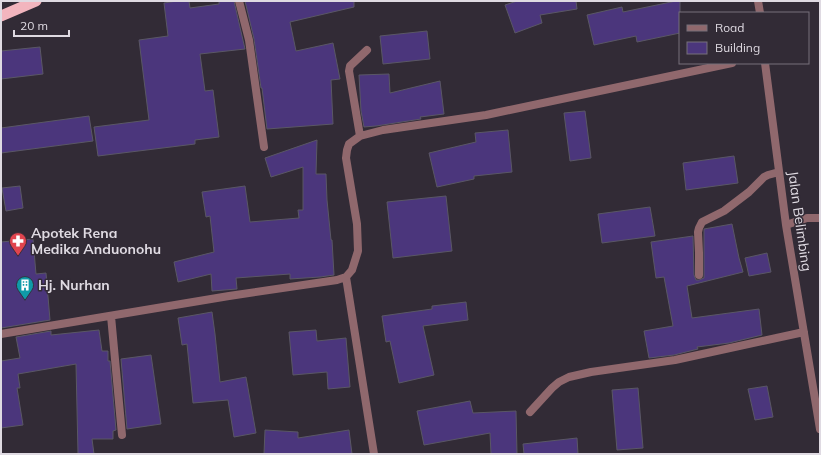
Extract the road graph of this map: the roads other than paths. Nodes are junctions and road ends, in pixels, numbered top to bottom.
1 (36, 1) edge
2 (239, 1) edge
3 (758, 1) edge
4 (760, 12) edge
5 (1, 16) edge
6 (367, 50) dead end
7 (727, 64) edge
8 (765, 64) edge
9 (360, 136) junction
10 (264, 148) dead end
11 (779, 172) junction
12 (820, 218) edge
13 (786, 225) junction
14 (699, 276) dead end
15 (346, 277) junction
16 (111, 316) junction
17 (804, 332) junction
18 (1, 334) edge
19 (530, 412) dead end
20 (820, 429) edge
21 (122, 435) dead end
22 (374, 454) edge

1 - 5 highway
2 - 10 street
3 - 4 street
6 - 9 street
7 - 9 street
8 - 11 street, Jalan Belimbing
9 - 15 street
11 - 13 street, Jalan Belimbing
11 - 14 street
12 - 13 street
13 - 17 street, Jalan Belimbing
15 - 16 street
15 - 22 street
16 - 18 street
16 - 21 street
17 - 19 street
17 - 20 street, Jalan Belimbing

